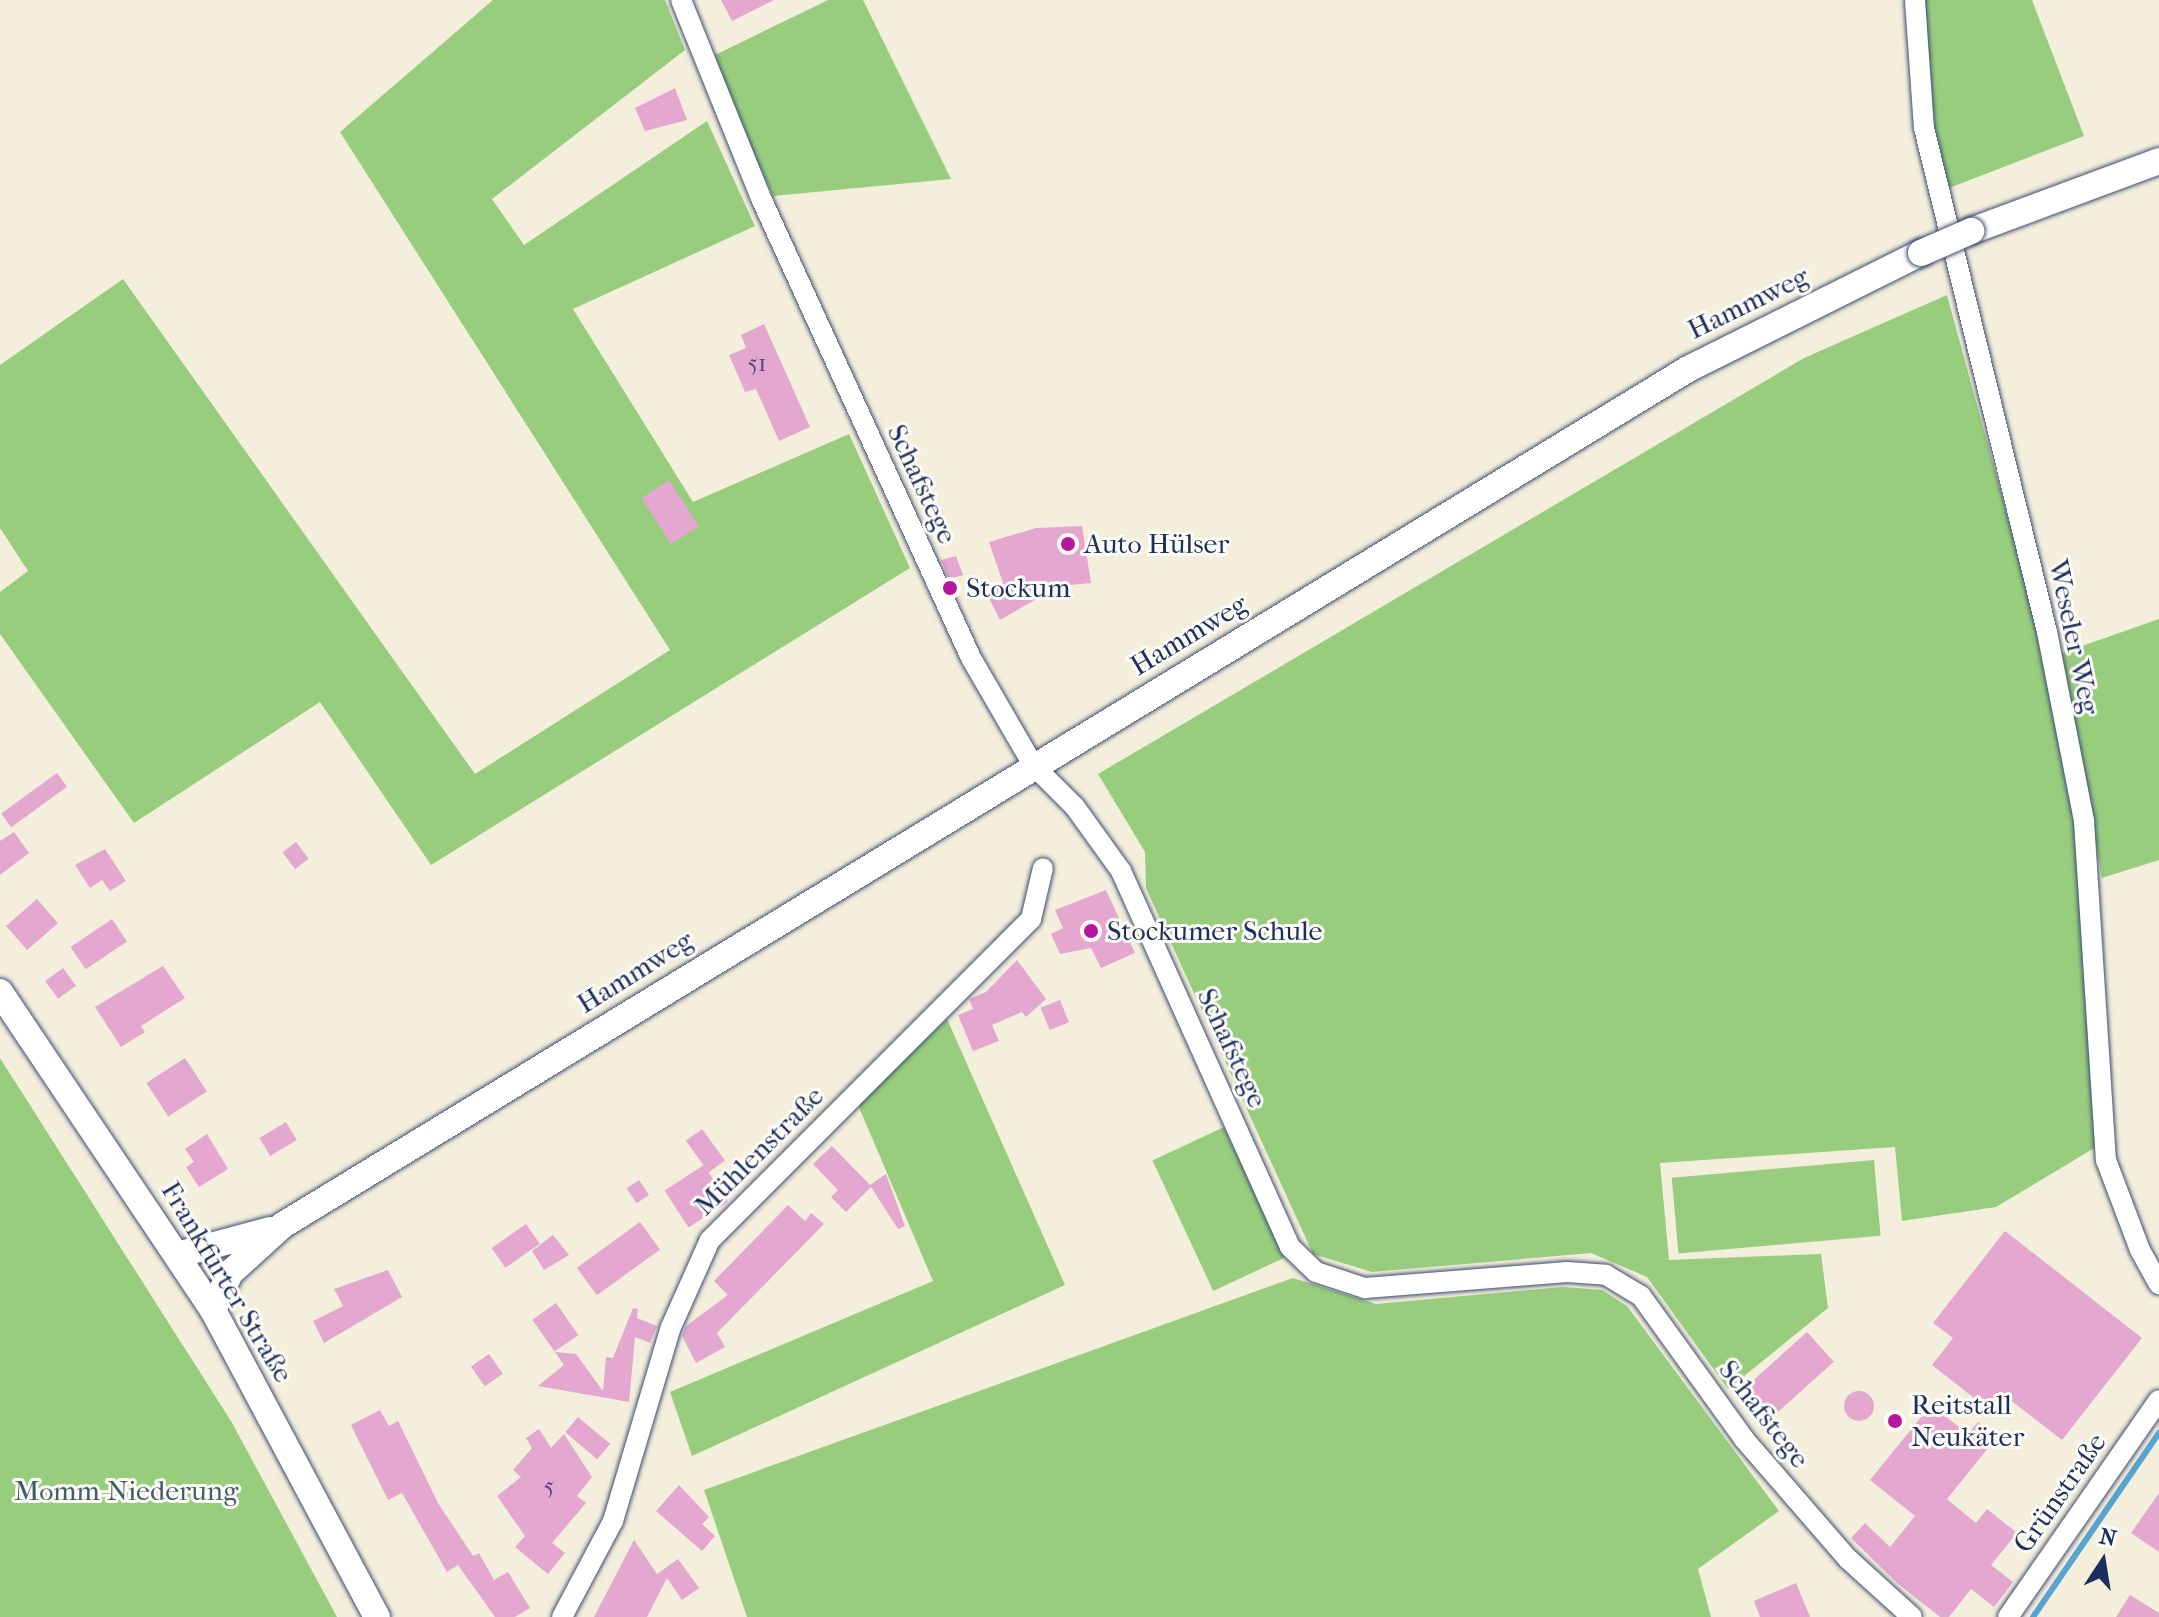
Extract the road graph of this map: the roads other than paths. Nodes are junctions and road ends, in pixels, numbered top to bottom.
1 (681, 0) edge
2 (1915, 0) edge
3 (2159, 161) edge
4 (1053, 754) junction
5 (1043, 868) dead end
6 (0, 992) edge
7 (283, 1225) junction
8 (177, 1255) junction
9 (2159, 1284) edge
10 (213, 1310) junction
11 (2159, 1400) edge
12 (377, 1617) edge
13 (562, 1617) edge
14 (1912, 1617) edge
15 (2008, 1617) edge

1 - 4 street, Schafstege
2 - 9 street, Weseler Weg
3 - 4 main road, Hammweg, bridge
4 - 7 main road, Hammweg
4 - 14 street, Schafstege
5 - 13 street, Mühlenstraße
6 - 8 main road, Frankfurter Straße
7 - 8 main road, Hammweg
7 - 10 main road, Hammweg
8 - 10 main road, Frankfurter Straße
10 - 12 main road, Frankfurter Straße
11 - 15 street, Grünstraße

